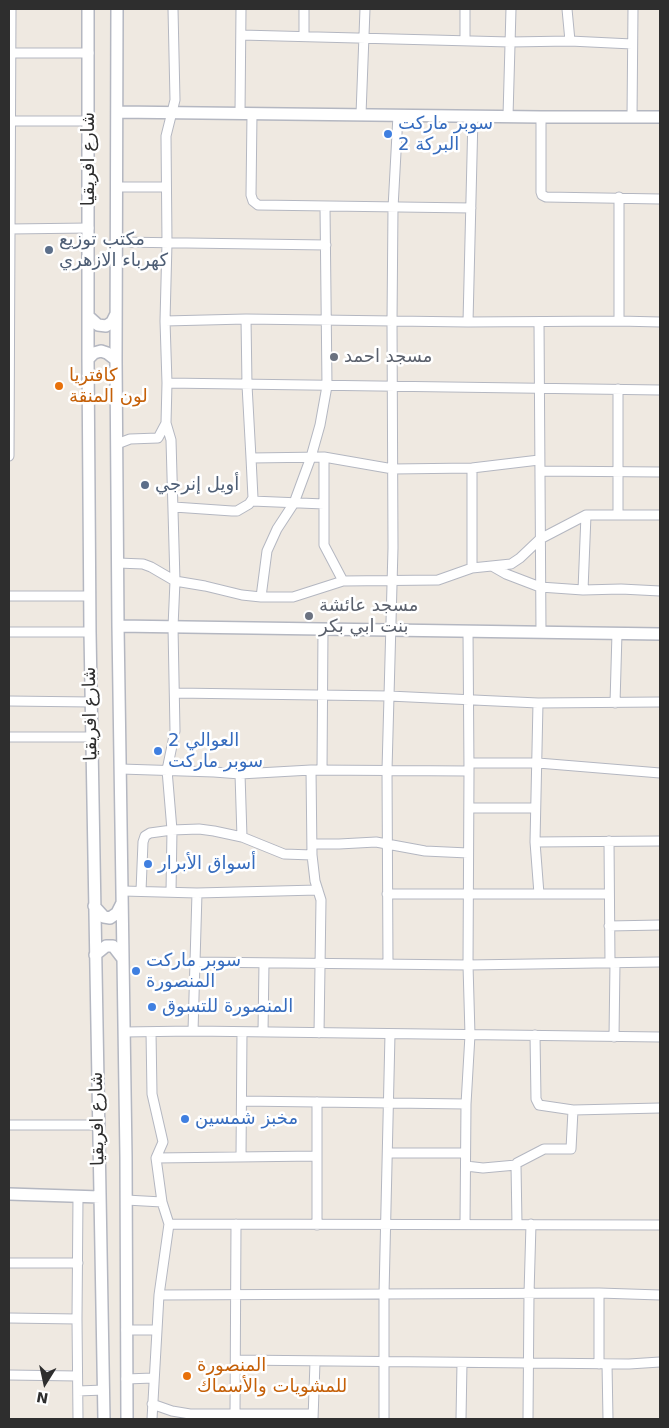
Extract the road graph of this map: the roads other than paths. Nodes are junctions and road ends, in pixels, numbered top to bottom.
1 (11, 9) edge
2 (88, 9) edge
3 (117, 9) edge
4 (173, 9) edge
5 (241, 9) edge
6 (304, 9) edge
7 (365, 9) edge
8 (465, 9) edge
9 (510, 9) edge
10 (568, 9) edge
11 (633, 9) edge
12 (10, 29) edge
13 (241, 35) junction
14 (304, 36) junction
15 (364, 37) junction
16 (465, 41) junction
17 (570, 41) junction
18 (510, 42) junction
19 (632, 44) junction
20 (11, 53) junction
21 (88, 53) junction
22 (10, 83) edge
23 (117, 112) junction
24 (172, 112) junction
25 (246, 114) junction
26 (361, 114) junction
27 (398, 115) junction
28 (474, 116) junction
29 (508, 116) junction
30 (541, 117) junction
31 (632, 117) junction
32 (660, 117) edge
33 (11, 121) junction
34 (89, 121) junction
35 (10, 138) edge
36 (118, 187) junction
37 (166, 187) junction
38 (9, 194) edge
39 (619, 197) junction
40 (660, 198) edge
41 (325, 206) junction
42 (393, 208) junction
43 (471, 208) junction
44 (89, 228) junction
45 (10, 229) junction
46 (117, 242) junction
47 (167, 243) junction
48 (326, 245) junction
49 (9, 247) edge
50 (9, 308) edge
51 (116, 314) junction
52 (88, 316) junction
53 (246, 319) junction
54 (327, 319) junction
55 (165, 321) junction
56 (392, 321) junction
57 (619, 321) junction
58 (468, 322) junction
59 (539, 322) junction
60 (660, 322) edge
61 (88, 359) junction
62 (116, 360) junction
63 (9, 367) edge
64 (167, 383) junction
65 (247, 385) junction
66 (327, 386) junction
67 (393, 386) junction
68 (539, 388) junction
69 (618, 389) junction
70 (660, 390) edge
71 (166, 423) junction
72 (9, 424) edge
73 (117, 444) junction
74 (9, 456) edge
75 (311, 457) junction
76 (324, 457) junction
77 (251, 458) junction
78 (539, 460) junction
79 (472, 468) junction
80 (392, 469) junction
81 (540, 471) junction
82 (618, 471) junction
83 (660, 472) edge
84 (252, 501) junction
85 (294, 503) junction
86 (324, 504) junction
87 (174, 506) junction
88 (586, 515) junction
89 (618, 515) junction
90 (660, 515) edge
91 (540, 539) junction
92 (118, 563) junction
93 (492, 566) junction
94 (472, 568) junction
95 (343, 581) junction
96 (175, 582) junction
97 (392, 582) junction
98 (540, 587) junction
99 (583, 590) junction
100 (660, 592) edge
101 (9, 596) edge
102 (90, 596) junction
103 (261, 597) junction
104 (118, 626) junction
105 (174, 627) junction
106 (323, 629) junction
107 (390, 630) junction
108 (468, 631) junction
109 (9, 632) edge
110 (90, 632) junction
111 (541, 632) junction
112 (618, 633) junction
113 (660, 634) edge
114 (175, 693) junction
115 (322, 695) junction
116 (389, 696) junction
117 (9, 700) edge
118 (468, 700) junction
119 (91, 702) junction
120 (660, 702) edge
121 (538, 703) junction
122 (615, 703) junction
123 (9, 737) edge
124 (92, 737) junction
125 (538, 763) junction
126 (469, 767) junction
127 (120, 769) junction
128 (167, 770) junction
129 (311, 770) junction
130 (322, 770) junction
131 (387, 770) junction
132 (660, 773) edge
133 (240, 774) junction
134 (469, 808) junction
135 (536, 808) junction
136 (172, 830) junction
137 (242, 837) junction
138 (609, 841) junction
139 (660, 841) edge
140 (535, 842) junction
141 (312, 844) junction
142 (387, 844) junction
143 (468, 853) junction
144 (312, 855) junction
145 (318, 890) junction
146 (123, 891) junction
147 (141, 891) junction
148 (171, 892) junction
149 (197, 893) junction
150 (387, 894) junction
151 (468, 894) junction
152 (539, 894) junction
153 (609, 894) junction
154 (122, 903) junction
155 (94, 906) junction
156 (660, 925) edge
157 (610, 926) junction
158 (95, 955) junction
159 (124, 959) junction
160 (194, 962) junction
161 (264, 962) junction
162 (660, 962) edge
163 (320, 963) junction
164 (612, 963) junction
165 (388, 964) junction
166 (468, 965) junction
167 (193, 1031) junction
168 (124, 1032) junction
169 (151, 1032) junction
170 (242, 1032) junction
171 (263, 1032) junction
172 (319, 1033) junction
173 (390, 1034) junction
174 (470, 1035) junction
175 (535, 1035) junction
176 (614, 1036) junction
177 (660, 1037) edge
178 (242, 1101) junction
179 (317, 1102) junction
180 (388, 1103) junction
181 (466, 1104) junction
182 (660, 1108) edge
183 (573, 1110) junction
184 (9, 1125) edge
185 (98, 1125) junction
186 (388, 1153) junction
187 (465, 1153) junction
188 (241, 1156) junction
189 (317, 1156) junction
190 (156, 1158) junction
191 (516, 1165) junction
192 (466, 1166) junction
193 (9, 1194) edge
194 (78, 1197) junction
195 (100, 1197) junction
196 (126, 1200) junction
197 (162, 1202) junction
198 (169, 1224) junction
199 (236, 1224) junction
200 (464, 1224) junction
201 (517, 1224) junction
202 (531, 1224) junction
203 (317, 1225) junction
204 (386, 1225) junction
205 (660, 1225) edge
206 (9, 1263) edge
207 (78, 1264) junction
208 (236, 1293) junction
209 (599, 1293) junction
210 (384, 1294) junction
211 (529, 1294) junction
212 (159, 1295) junction
213 (660, 1295) edge
214 (9, 1318) edge
215 (77, 1319) junction
216 (126, 1330) junction
217 (156, 1330) junction
218 (236, 1360) junction
219 (315, 1362) junction
220 (384, 1362) junction
221 (660, 1362) edge
222 (462, 1363) junction
223 (529, 1363) junction
224 (603, 1364) junction
225 (9, 1375) edge
226 (77, 1376) junction
227 (154, 1378) junction
228 (126, 1379) junction
229 (104, 1390) junction
230 (78, 1391) junction
231 (152, 1404) junction
232 (235, 1414) junction
233 (313, 1416) edge
234 (78, 1419) edge
235 (104, 1419) edge
236 (127, 1419) edge
237 (152, 1419) edge
238 (384, 1419) edge
239 (461, 1419) edge
240 (528, 1419) edge
241 (608, 1419) edge

1 - 12 street
2 - 21 street, شارع افريقيا
3 - 23 street, شارع افريقيا
4 - 24 street
5 - 13 street
6 - 14 street
7 - 15 street
8 - 16 street
9 - 18 street
10 - 17 street
11 - 19 street
12 - 20 street
13 - 14 street
13 - 25 street
14 - 15 street
15 - 16 street
15 - 26 street
16 - 18 street
17 - 18 street
17 - 19 street
18 - 29 street
19 - 31 street
20 - 21 street
20 - 22 street
21 - 34 street, شارع افريقيا
22 - 33 street
23 - 24 street
23 - 36 street, شارع افريقيا
24 - 25 street
24 - 37 street
25 - 26 street
25 - 41 street
26 - 27 street
27 - 28 street
27 - 42 street
28 - 29 street
28 - 43 street
29 - 30 street
30 - 31 street
30 - 39 street
31 - 32 street
33 - 34 street
33 - 35 street
34 - 44 street, شارع افريقيا
35 - 38 street
36 - 37 street
36 - 46 street, شارع افريقيا
37 - 47 street
38 - 45 street
39 - 40 street
39 - 57 street
41 - 42 street
41 - 48 street
42 - 43 street
42 - 56 street
43 - 58 street
44 - 45 street
44 - 52 street, شارع افريقيا
45 - 49 street
46 - 47 street
46 - 51 street, شارع افريقيا
47 - 48 street
47 - 55 street
48 - 54 street
49 - 50 street
50 - 63 street
51 - 52 street
51 - 62 street, شارع افريقيا
52 - 61 street, شارع افريقيا
53 - 54 street
53 - 55 street
53 - 65 street
54 - 56 street
54 - 66 street
55 - 64 street
56 - 58 street
56 - 67 street
57 - 59 street
57 - 60 street
58 - 59 street
59 - 68 street
61 - 62 street
61 - 102 street, شارع افريقيا
62 - 73 street, شارع افريقيا
63 - 72 street
64 - 65 street
64 - 71 street
65 - 66 street
65 - 77 street
66 - 67 street
66 - 75 street
67 - 68 street
67 - 80 street
68 - 69 street
68 - 78 street
69 - 70 street
69 - 82 street
71 - 73 street
71 - 87 street
72 - 74 street
73 - 92 street, شارع افريقيا
75 - 76 street
75 - 77 street
75 - 85 street
76 - 80 street
76 - 86 street
77 - 84 street
78 - 79 street
78 - 81 street
79 - 80 street
79 - 94 street
80 - 97 street
81 - 82 street
81 - 91 street
82 - 83 street
82 - 89 street
84 - 85 street
84 - 87 street
85 - 86 street
85 - 103 street
86 - 95 street
87 - 96 street
88 - 89 street
88 - 91 street
88 - 99 street
89 - 90 street
91 - 93 street
91 - 98 street
92 - 96 street
92 - 104 street, شارع افريقيا
93 - 94 street
93 - 98 street
94 - 97 street
95 - 97 street
95 - 103 street
96 - 103 street
96 - 105 street
97 - 107 street
98 - 99 street
98 - 111 street
99 - 100 street
101 - 102 street
102 - 110 street, شارع افريقيا
104 - 105 street
104 - 127 street, شارع افريقيا
105 - 106 street
105 - 114 street
106 - 107 street
106 - 115 street
107 - 108 street
107 - 116 street
108 - 111 street
108 - 118 street
109 - 110 street
110 - 119 street, شارع افريقيا
111 - 112 street
112 - 113 street
112 - 122 street
114 - 115 street
114 - 128 street
115 - 116 street
115 - 130 street
116 - 118 street
116 - 131 street
117 - 119 street
118 - 121 street
118 - 126 street
119 - 124 street, شارع افريقيا
120 - 122 street
121 - 122 street
121 - 125 street
123 - 124 street
124 - 155 street, شارع افريقيا
125 - 126 street
125 - 132 street
125 - 135 street
126 - 131 street
126 - 134 street
127 - 128 street
127 - 146 street, شارع افريقيا
128 - 133 street
128 - 136 street
129 - 130 street
129 - 133 street
129 - 141 street
130 - 131 street
131 - 142 street
133 - 137 street
134 - 135 street
134 - 143 street
135 - 140 street
136 - 137 street
136 - 147 street
136 - 148 street
137 - 144 street
138 - 139 street
138 - 140 street
138 - 153 street
140 - 152 street
141 - 142 street
141 - 144 street
142 - 143 street
142 - 150 street
143 - 151 street
144 - 145 street
145 - 149 street
145 - 163 street
146 - 147 street
146 - 154 street, شارع افريقيا
147 - 148 street
148 - 149 street
149 - 160 street
150 - 151 street
150 - 165 street
151 - 152 street
151 - 166 street
152 - 153 street
153 - 157 street
154 - 155 street
154 - 159 street, شارع افريقيا
155 - 158 street, شارع افريقيا
156 - 157 street
157 - 164 street
158 - 159 street
158 - 185 street, شارع افريقيا
159 - 168 street, شارع افريقيا
160 - 161 street
160 - 167 street
161 - 163 street
161 - 171 street
162 - 164 street
163 - 165 street
163 - 172 street
164 - 166 street
164 - 176 street
165 - 166 street
166 - 174 street
167 - 169 street
167 - 170 street
168 - 169 street
168 - 196 street, شارع افريقيا
169 - 190 street
170 - 171 street
170 - 178 street
171 - 172 street
172 - 173 street
173 - 174 street
173 - 180 street
174 - 175 street
174 - 181 street
175 - 176 street
175 - 183 street
176 - 177 street
178 - 179 street
178 - 188 street
179 - 180 street
179 - 189 street
180 - 181 street
180 - 186 street
181 - 187 street
182 - 183 street
183 - 191 street
184 - 185 street
185 - 195 street, شارع افريقيا
186 - 187 street
186 - 204 street
187 - 192 street
188 - 189 street
188 - 190 street
189 - 203 street
190 - 197 street
191 - 192 street
191 - 201 street
192 - 200 street
193 - 194 street
194 - 195 street
194 - 207 street
195 - 229 street, شارع افريقيا
196 - 197 street
196 - 216 street, شارع افريقيا
197 - 198 street
198 - 199 street
198 - 212 street
199 - 203 street
199 - 208 street
200 - 201 street
200 - 204 street
201 - 202 street
202 - 205 street
202 - 211 street
203 - 204 street
204 - 210 street
206 - 207 street
207 - 215 street
208 - 210 street
208 - 212 street
208 - 218 street
209 - 211 street
209 - 213 street
209 - 224 street
210 - 211 street
210 - 220 street
211 - 223 street
212 - 217 street
214 - 215 street
215 - 226 street
216 - 217 street
216 - 228 street, شارع افريقيا
217 - 227 street
218 - 219 street
218 - 232 street
219 - 220 street
219 - 233 street
220 - 222 street
220 - 238 street
221 - 224 street
222 - 223 street
222 - 239 street
223 - 224 street
223 - 240 street
224 - 241 street
225 - 226 street
226 - 230 street
227 - 228 street
227 - 231 street
228 - 236 street, شارع افريقيا
229 - 230 street
229 - 235 street, شارع افريقيا
230 - 234 street
231 - 232 street
231 - 237 street
232 - 233 street

